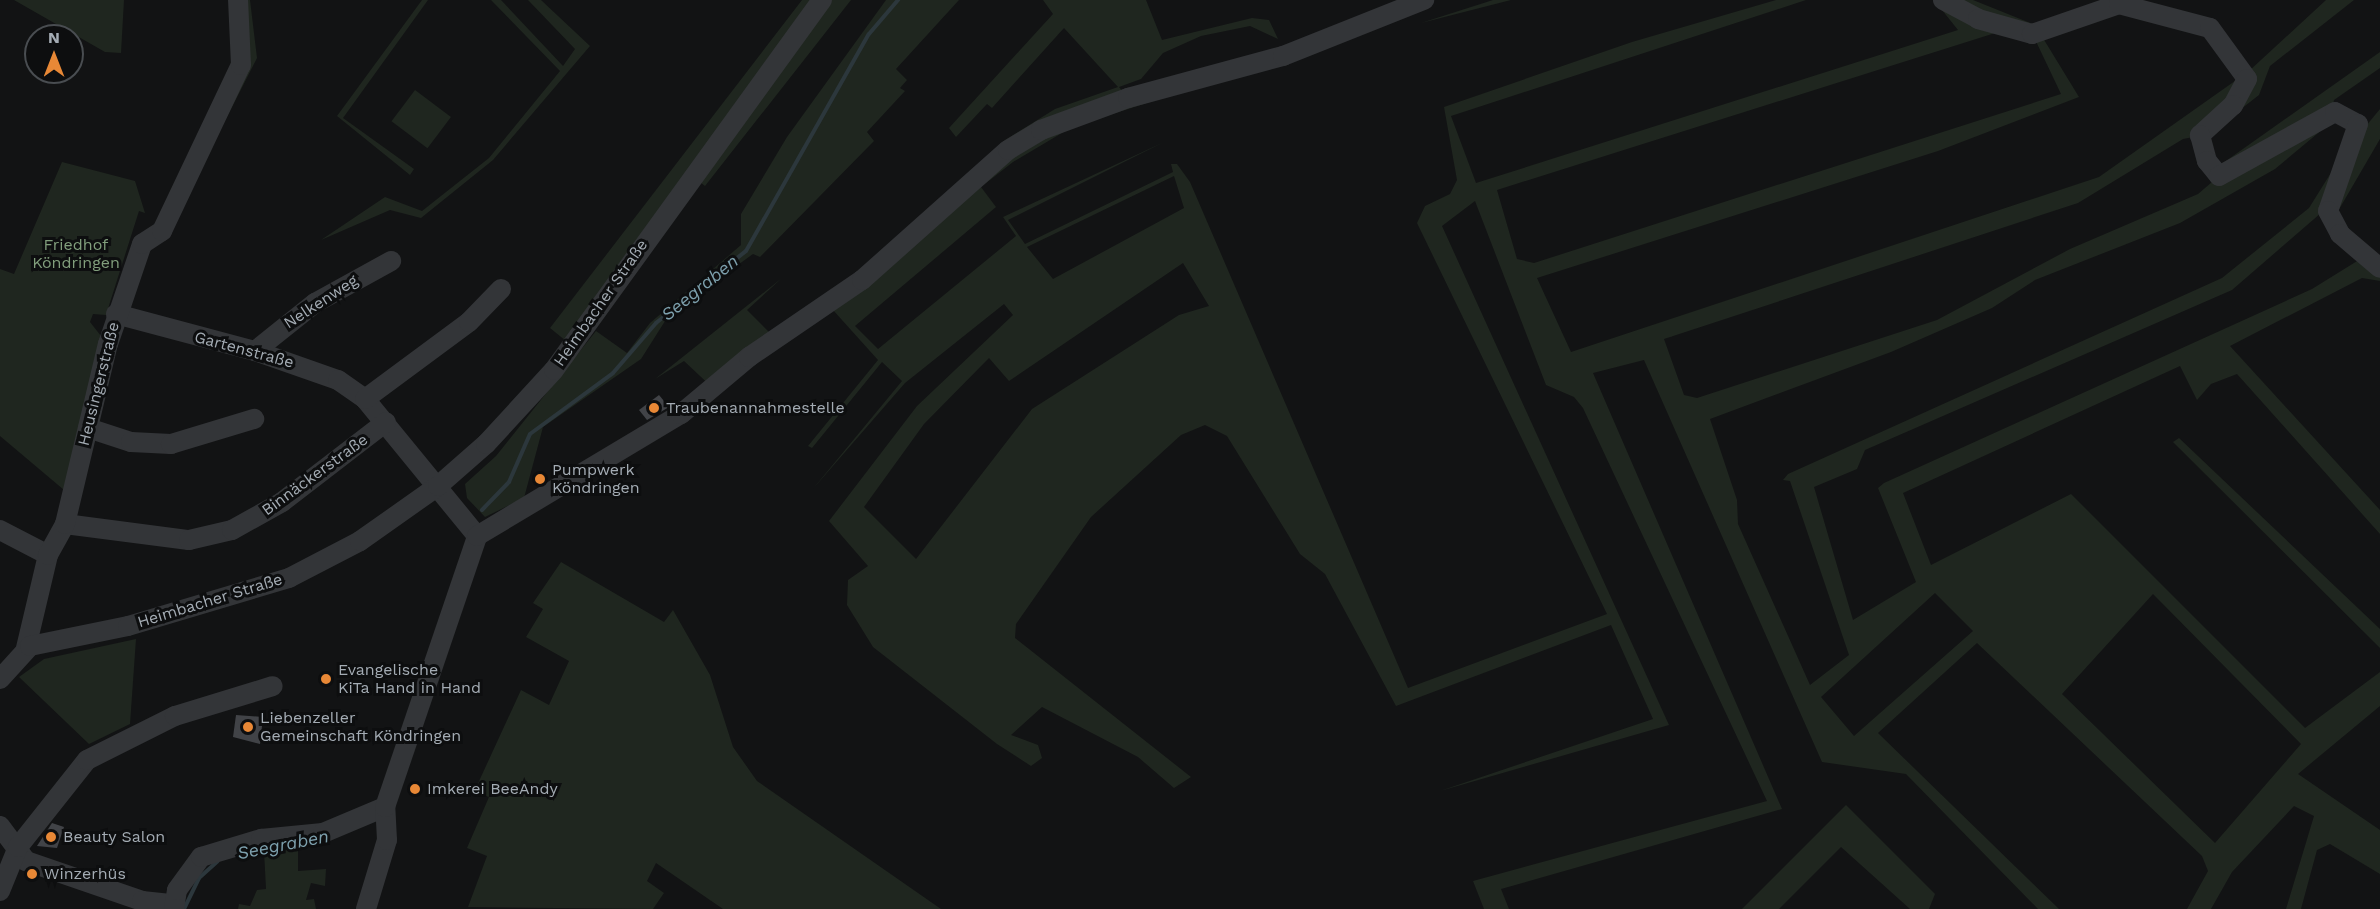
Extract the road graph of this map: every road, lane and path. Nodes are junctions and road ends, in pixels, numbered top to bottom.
1 (238, 0) edge
2 (822, 0) edge
3 (1424, 0) edge
4 (1943, 0) edge
5 (391, 261) dead end
6 (2380, 268) edge
7 (501, 289) dead end
8 (117, 314) junction
9 (255, 351) junction
10 (365, 399) junction
11 (254, 419) dead end
12 (386, 422) junction
13 (88, 428) junction
14 (438, 486) junction
15 (65, 524) junction
16 (0, 530) edge
17 (477, 536) junction
18 (48, 555) junction
19 (26, 648) junction
20 (1, 675) edge
21 (273, 686) dead end
22 (386, 807) junction
23 (0, 826) edge
24 (18, 847) junction
25 (0, 891) edge
26 (148, 905) edge
27 (173, 906) edge
28 (366, 909) edge

1 - 8 street, Heusingerstraße
2 - 14 street, Heimbacher Straße
3 - 17 street
4 - 6 street
5 - 9 street, Nelkenweg
7 - 10 street
8 - 9 street, Gartenstraße
8 - 13 street, Heusingerstraße
9 - 10 street, Gartenstraße
10 - 12 street, Gartenstraße
11 - 13 street
12 - 14 street, Gartenstraße
12 - 15 street, Binnäckerstraße
13 - 15 street, Heusingerstraße
14 - 17 street, Gartenstraße
14 - 19 street, Heimbacher Straße
15 - 18 street, Heusingerstraße
16 - 18 street
17 - 22 street
18 - 19 street, Heusingerstraße
19 - 20 street
21 - 24 street
22 - 27 street
22 - 28 street
23 - 24 street
24 - 25 street
24 - 26 street
26 - 27 street

